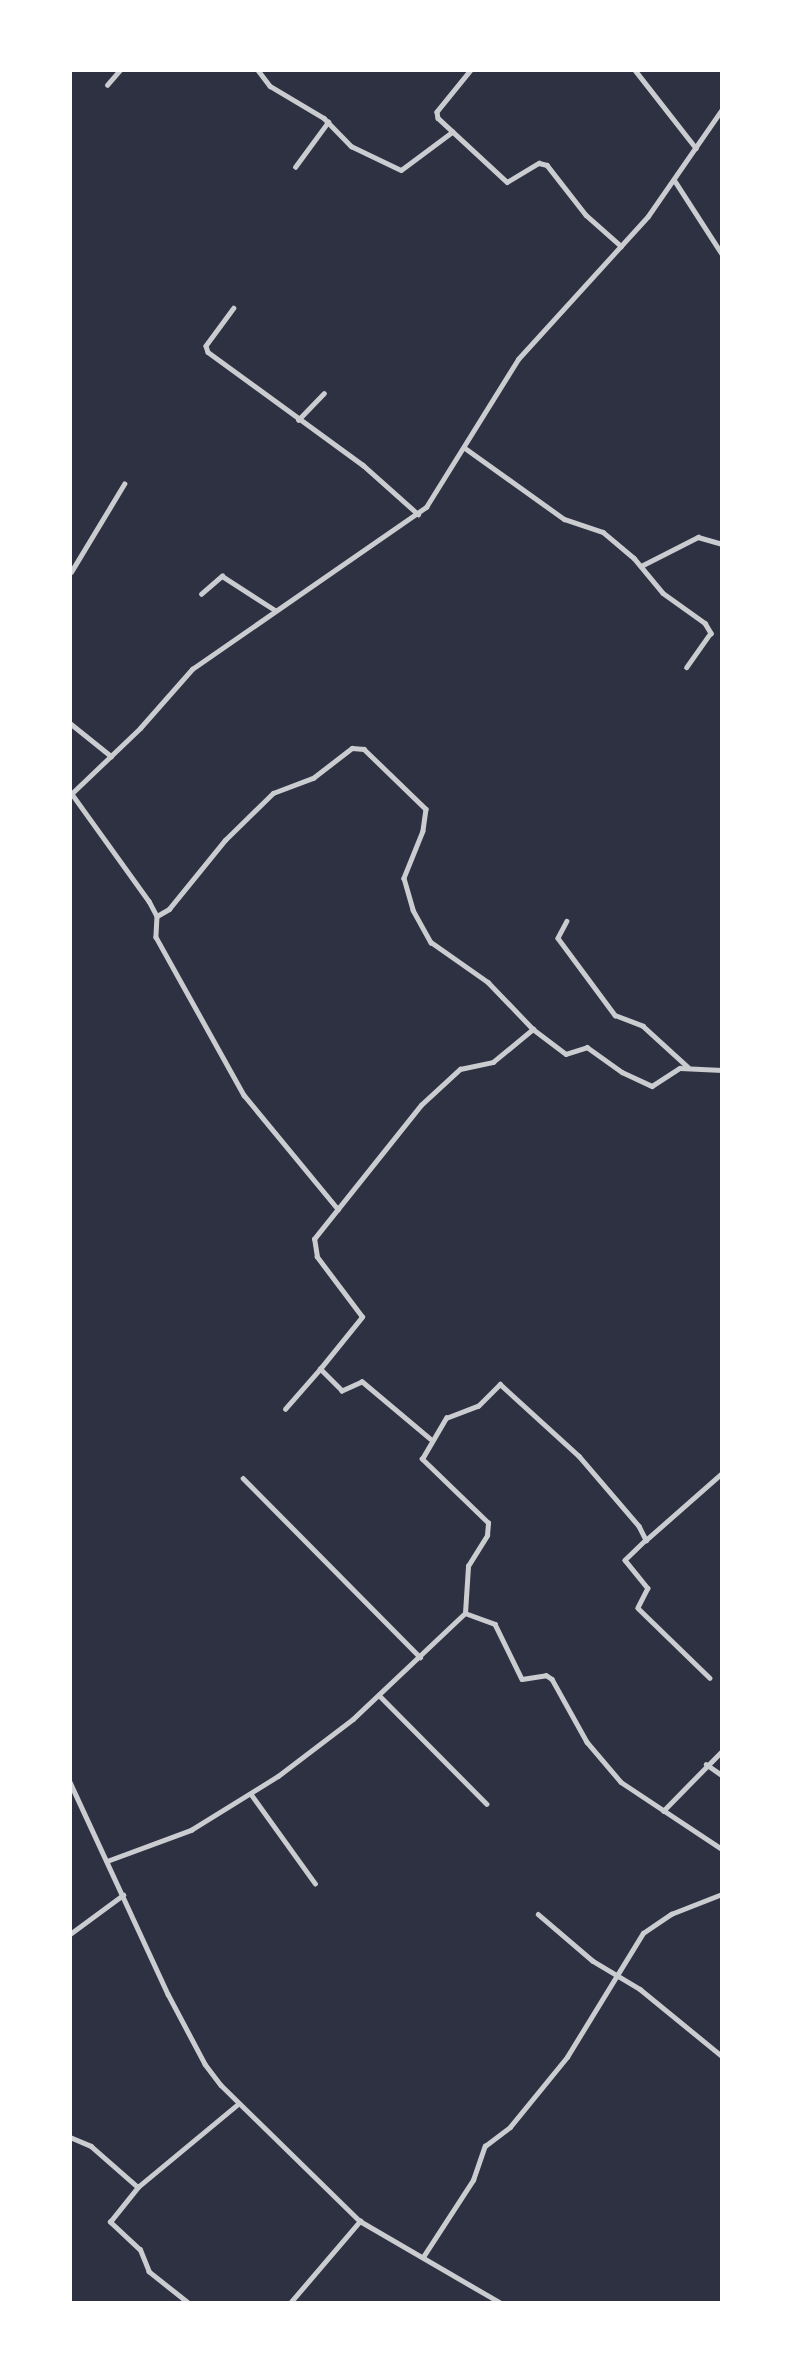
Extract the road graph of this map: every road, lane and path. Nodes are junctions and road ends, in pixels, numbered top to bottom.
1 (120, 70) edge
2 (258, 70) edge
3 (471, 70) edge
4 (635, 70) edge
5 (107, 85) dead end
6 (722, 109) edge
7 (328, 122) junction
8 (452, 132) junction
9 (696, 148) junction
10 (295, 167) dead end
11 (675, 181) junction
12 (622, 247) junction
13 (722, 254) edge
14 (234, 308) dead end
15 (324, 393) dead end
16 (298, 420) junction
17 (465, 448) junction
18 (124, 484) dead end
19 (418, 514) junction
20 (722, 544) edge
21 (641, 566) junction
22 (70, 571) edge
23 (201, 594) dead end
24 (275, 610) junction
25 (687, 667) dead end
26 (70, 723) edge
27 (111, 756) junction
28 (71, 795) edge
29 (157, 916) junction
30 (567, 921) dead end
31 (533, 1029) junction
32 (688, 1067) junction
33 (722, 1070) edge
34 (338, 1209) junction
35 (320, 1369) junction
36 (285, 1409) dead end
37 (430, 1439) junction
38 (722, 1473) edge
39 (243, 1478) dead end
40 (646, 1540) junction
41 (465, 1614) junction
42 (420, 1657) junction
43 (710, 1678) dead end
44 (379, 1695) junction
45 (722, 1751) edge
46 (706, 1764) junction
47 (722, 1775) edge
48 (70, 1782) edge
49 (251, 1794) junction
50 (486, 1804) dead end
51 (663, 1811) junction
52 (722, 1849) edge
53 (107, 1861) junction
54 (315, 1883) dead end
55 (722, 1894) edge
56 (123, 1895) junction
57 (538, 1914) dead end
58 (70, 1934) edge
59 (618, 1975) junction
60 (722, 2056) edge
61 (238, 2104) junction
62 (70, 2137) edge
63 (138, 2187) junction
64 (360, 2221) junction
65 (423, 2257) junction
66 (188, 2303) edge
67 (290, 2303) edge
68 (501, 2303) edge

1 - 5 street
2 - 7 street
3 - 8 street
4 - 9 street
6 - 9 street
7 - 8 street
7 - 10 street
8 - 12 street
9 - 11 street
11 - 12 street
11 - 13 street
12 - 17 street
14 - 16 street
15 - 16 street
16 - 19 street
17 - 19 street
17 - 21 street
18 - 22 street
19 - 24 street
20 - 21 street
21 - 25 street
23 - 24 street
24 - 27 street
26 - 27 street
27 - 28 street
28 - 29 street
29 - 31 street
29 - 34 street
30 - 32 street
31 - 32 street
31 - 34 street
32 - 33 street
34 - 35 street
35 - 36 street
35 - 37 street
37 - 40 street
37 - 41 street
38 - 40 street
39 - 42 street
40 - 43 street
41 - 42 street
41 - 51 street
42 - 44 street
44 - 49 street
44 - 50 street
45 - 46 street
46 - 47 street
46 - 51 street
48 - 53 street
49 - 53 street
49 - 54 street
51 - 52 street
53 - 56 street
55 - 59 street
56 - 58 street
56 - 61 street
57 - 59 street
59 - 60 street
59 - 65 street
61 - 63 street
61 - 64 street
62 - 63 street
63 - 66 street
64 - 65 street
64 - 67 street
65 - 68 street

